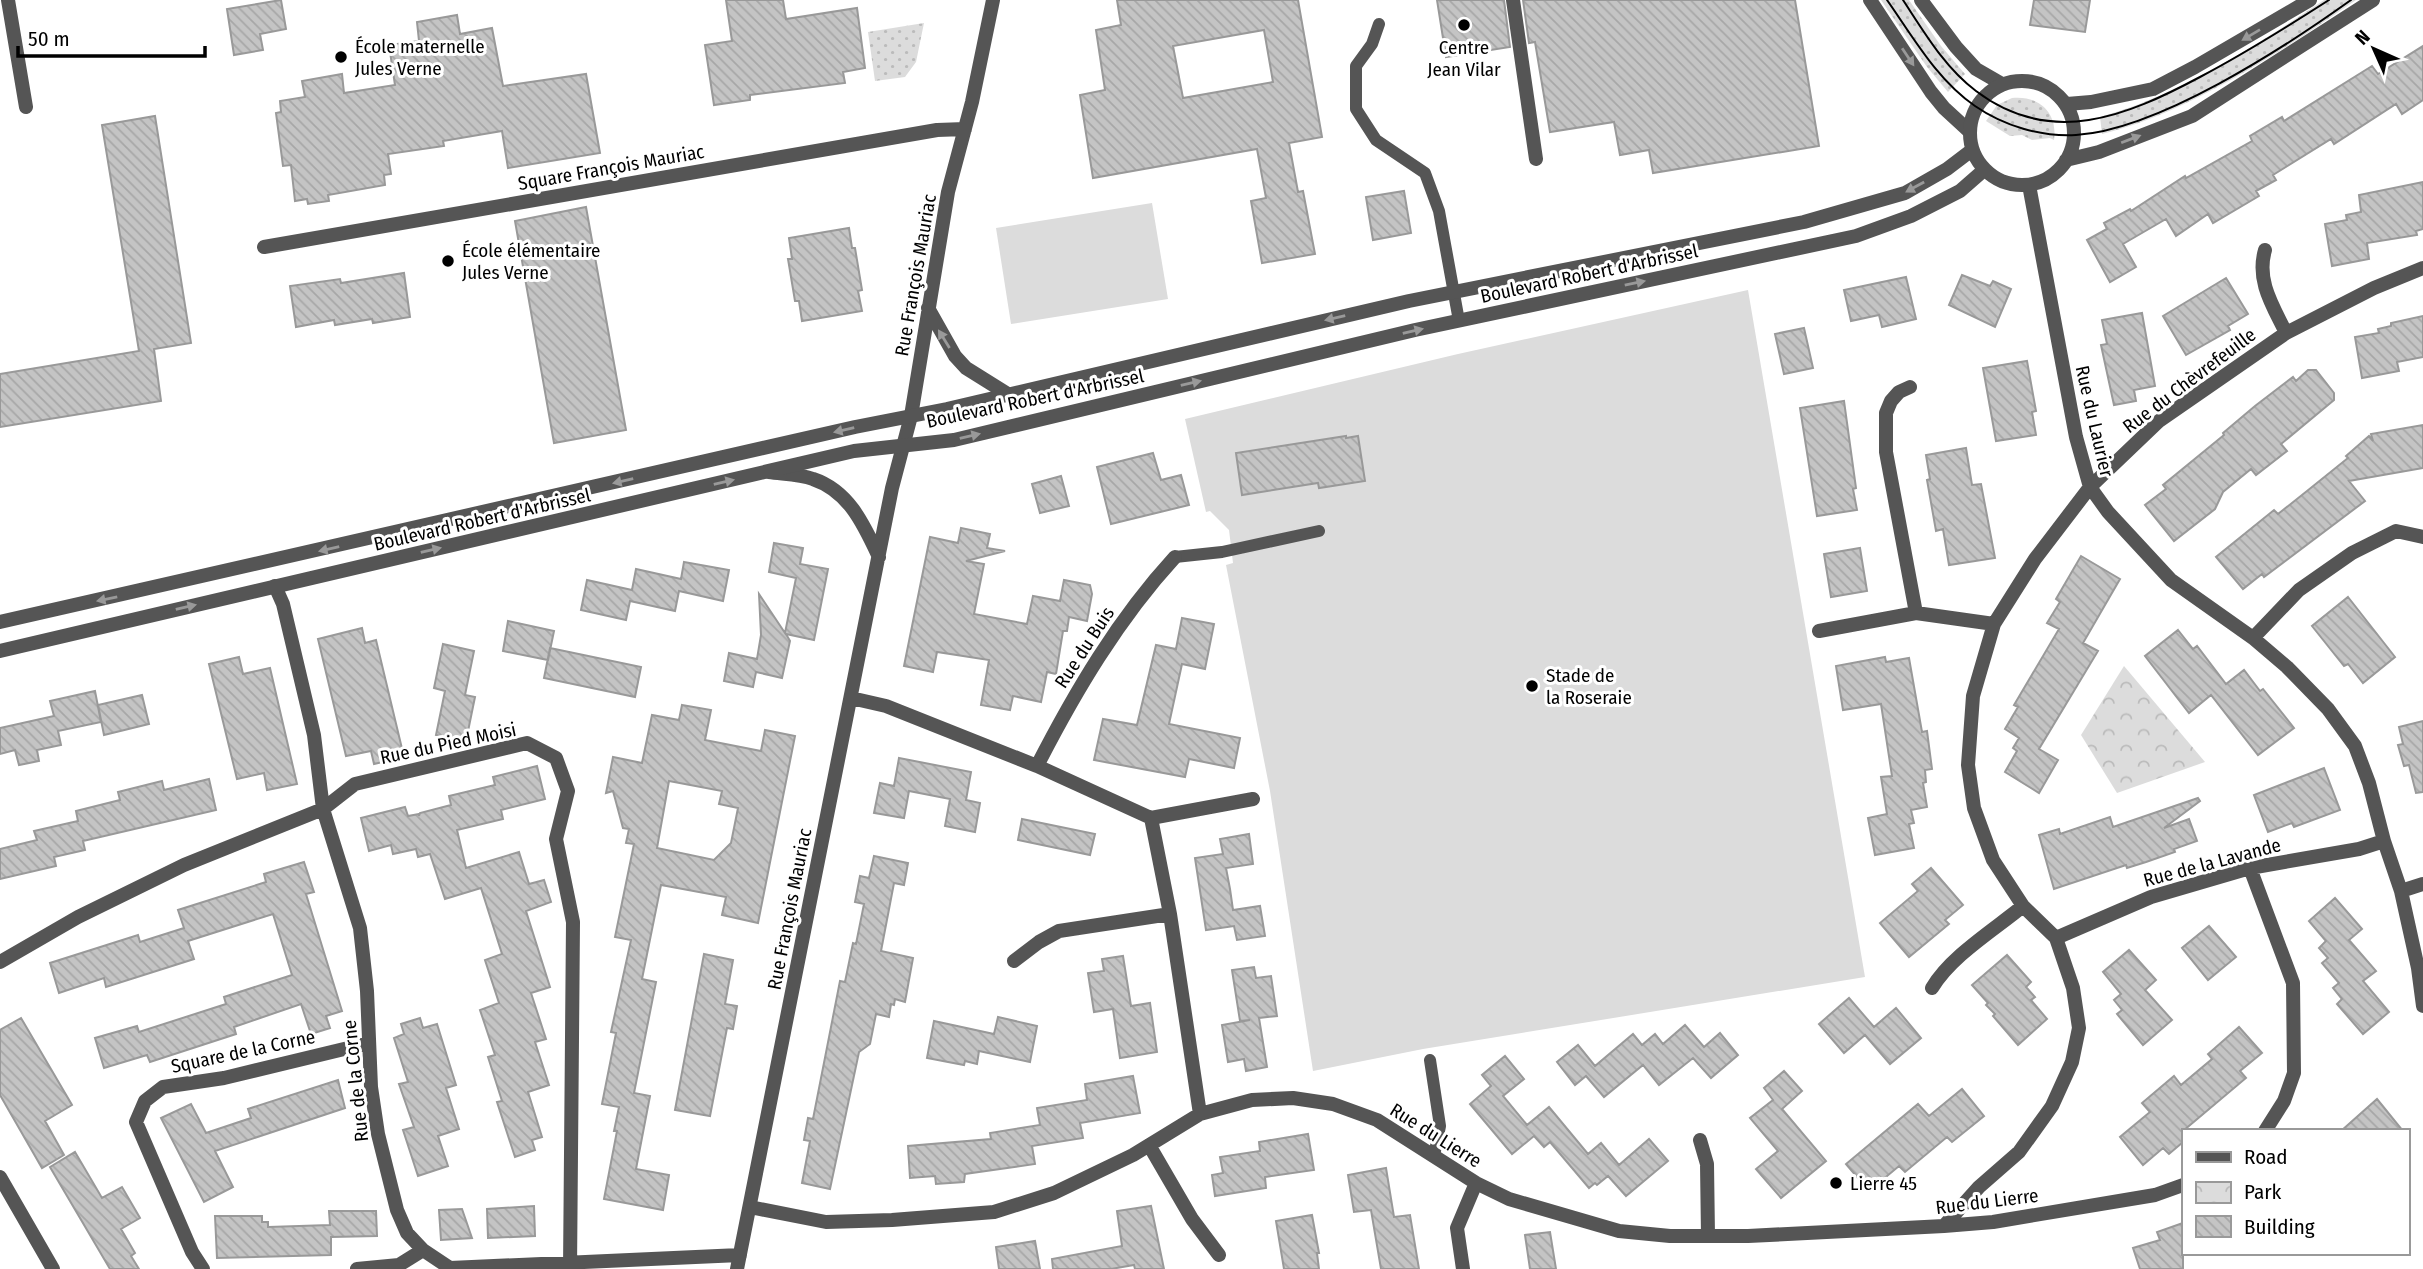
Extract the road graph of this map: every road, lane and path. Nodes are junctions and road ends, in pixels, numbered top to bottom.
1 (8, 0) edge
2 (993, 0) edge
3 (1513, 0) edge
4 (1870, 0) edge
5 (1921, 0) edge
6 (2310, 0) edge
7 (2373, 0) edge
8 (1379, 24) dead end
9 (2002, 84) junction
10 (2067, 104) junction
11 (26, 107) dead end
12 (965, 129) junction
13 (1969, 131) junction
14 (1972, 150) junction
15 (1536, 159) dead end
16 (2066, 160) junction
17 (1984, 170) junction
18 (2029, 185) junction
19 (264, 247) dead end
20 (2265, 250) dead end
21 (2423, 268) edge
22 (1453, 292) junction
23 (928, 308) junction
24 (1459, 321) junction
25 (2286, 333) junction
26 (1910, 387) dead end
27 (1006, 393) junction
28 (911, 416) junction
29 (903, 445) junction
30 (769, 472) junction
31 (2090, 487) junction
32 (1319, 531) dead end
33 (2423, 537) edge
34 (878, 557) junction
35 (1175, 557) joint
36 (275, 586) junction
37 (1916, 613) junction
38 (0, 622) edge
39 (1994, 624) junction
40 (1819, 631) dead end
41 (2253, 638) junction
42 (0, 651) edge
43 (851, 698) junction
44 (1037, 766) junction
45 (1253, 799) dead end
46 (323, 809) junction
47 (1151, 818) junction
48 (2384, 841) junction
49 (2250, 868) junction
50 (2423, 884) edge
51 (2401, 891) junction
52 (2023, 906) junction
53 (1170, 914) junction
54 (2056, 938) junction
55 (1014, 961) dead end
56 (0, 962) edge
57 (1932, 988) dead end
58 (2423, 1006) edge
59 (369, 1043) junction
60 (1430, 1060) dead end
61 (1200, 1114) junction
62 (2266, 1129) edge
63 (1700, 1140) dead end
64 (1149, 1145) junction
65 (1434, 1156) junction
66 (0, 1177) edge
67 (1476, 1183) junction
68 (2182, 1185) edge
69 (750, 1207) junction
70 (1944, 1226) junction
71 (1708, 1236) junction
72 (423, 1250) junction
73 (1219, 1255) dead end
74 (738, 1262) edge
75 (570, 1266) edge
76 (53, 1269) edge
77 (203, 1269) edge
78 (357, 1269) edge
79 (1463, 1269) edge

1 - 11 street
2 - 12 street, Rue François Mauriac
3 - 15 street
4 -> 13 street
5 - 9 street
6 -> 10 street
16 -> 7 street
8 - 22 lane
9 - 10 street
9 - 13 street
10 - 16 street
12 - 19 street, Square François Mauriac
12 - 23 street, Rue François Mauriac
13 - 14 street
14 - 17 street
14 -> 22 street, Boulevard Robert d'Arbrissel
16 - 18 street
17 - 18 street
24 -> 17 street, Boulevard Robert d'Arbrissel
18 - 31 street, Rue du Laurier
20 - 25 street, Rue du Chèvrefeuille
21 - 25 street, Rue du Chèvrefeuille
22 - 24 lane
22 -> 27 street, Boulevard Robert d'Arbrissel
27 -> 23 street
23 - 28 street, Rue François Mauriac
29 -> 24 street, Boulevard Robert d'Arbrissel
25 - 31 street, Rue du Chèvrefeuille
26 - 37 street
27 - 28 street, Boulevard Robert d'Arbrissel
28 - 29 street, Rue François Mauriac
28 -> 38 street, Boulevard Robert d'Arbrissel
29 - 30 street, Boulevard Robert d'Arbrissel
29 - 34 street, Rue François Mauriac
30 - 34 street
36 -> 30 street, Boulevard Robert d'Arbrissel
31 - 39 street, Rue du Chèvrefeuille
31 - 41 street, Rue du Laurier
32 - 35 lane
33 - 41 street
34 - 43 street, Rue François Mauriac
35 - 44 street, Rue du Buis
42 -> 36 street, Boulevard Robert d'Arbrissel
36 - 46 street, Rue de la Corne
37 - 39 street
37 - 40 street
39 - 52 street, Rue du Chèvrefeuille
41 - 48 street, Rue du Laurier
43 - 44 street
43 - 69 street, Rue François Mauriac
44 - 47 street
45 - 47 street
46 - 56 street, Rue du Pied Moisi
46 - 59 street, Rue de la Corne
46 - 75 street, Rue du Pied Moisi
47 - 53 street
48 - 49 street, Rue de la Lavande
48 - 51 street, Rue du Laurier
49 - 54 street, Rue de la Lavande
49 - 62 street
50 - 51 street
51 - 58 street, Rue du Laurier
52 - 54 street, Rue du Chèvrefeuille
52 - 57 street
53 - 55 street
53 - 61 street
54 - 70 street, Rue du Chèvrefeuille
59 - 72 street, Rue de la Corne
59 - 77 street, Square de la Corne
60 - 65 lane
61 - 64 street, Rue du Lierre
61 - 65 street, Rue du Lierre
63 - 71 street
64 - 69 street, Rue du Lierre
64 - 73 street
65 - 67 street, Rue du Lierre
66 - 76 street
67 - 71 street, Rue du Lierre
67 - 79 street
68 - 70 street, Rue du Lierre
69 - 74 street, Rue François Mauriac
70 - 71 street, Rue du Lierre
72 - 75 street, Rue de la Corne
72 - 78 street
74 - 75 street, Rue de la Corne

